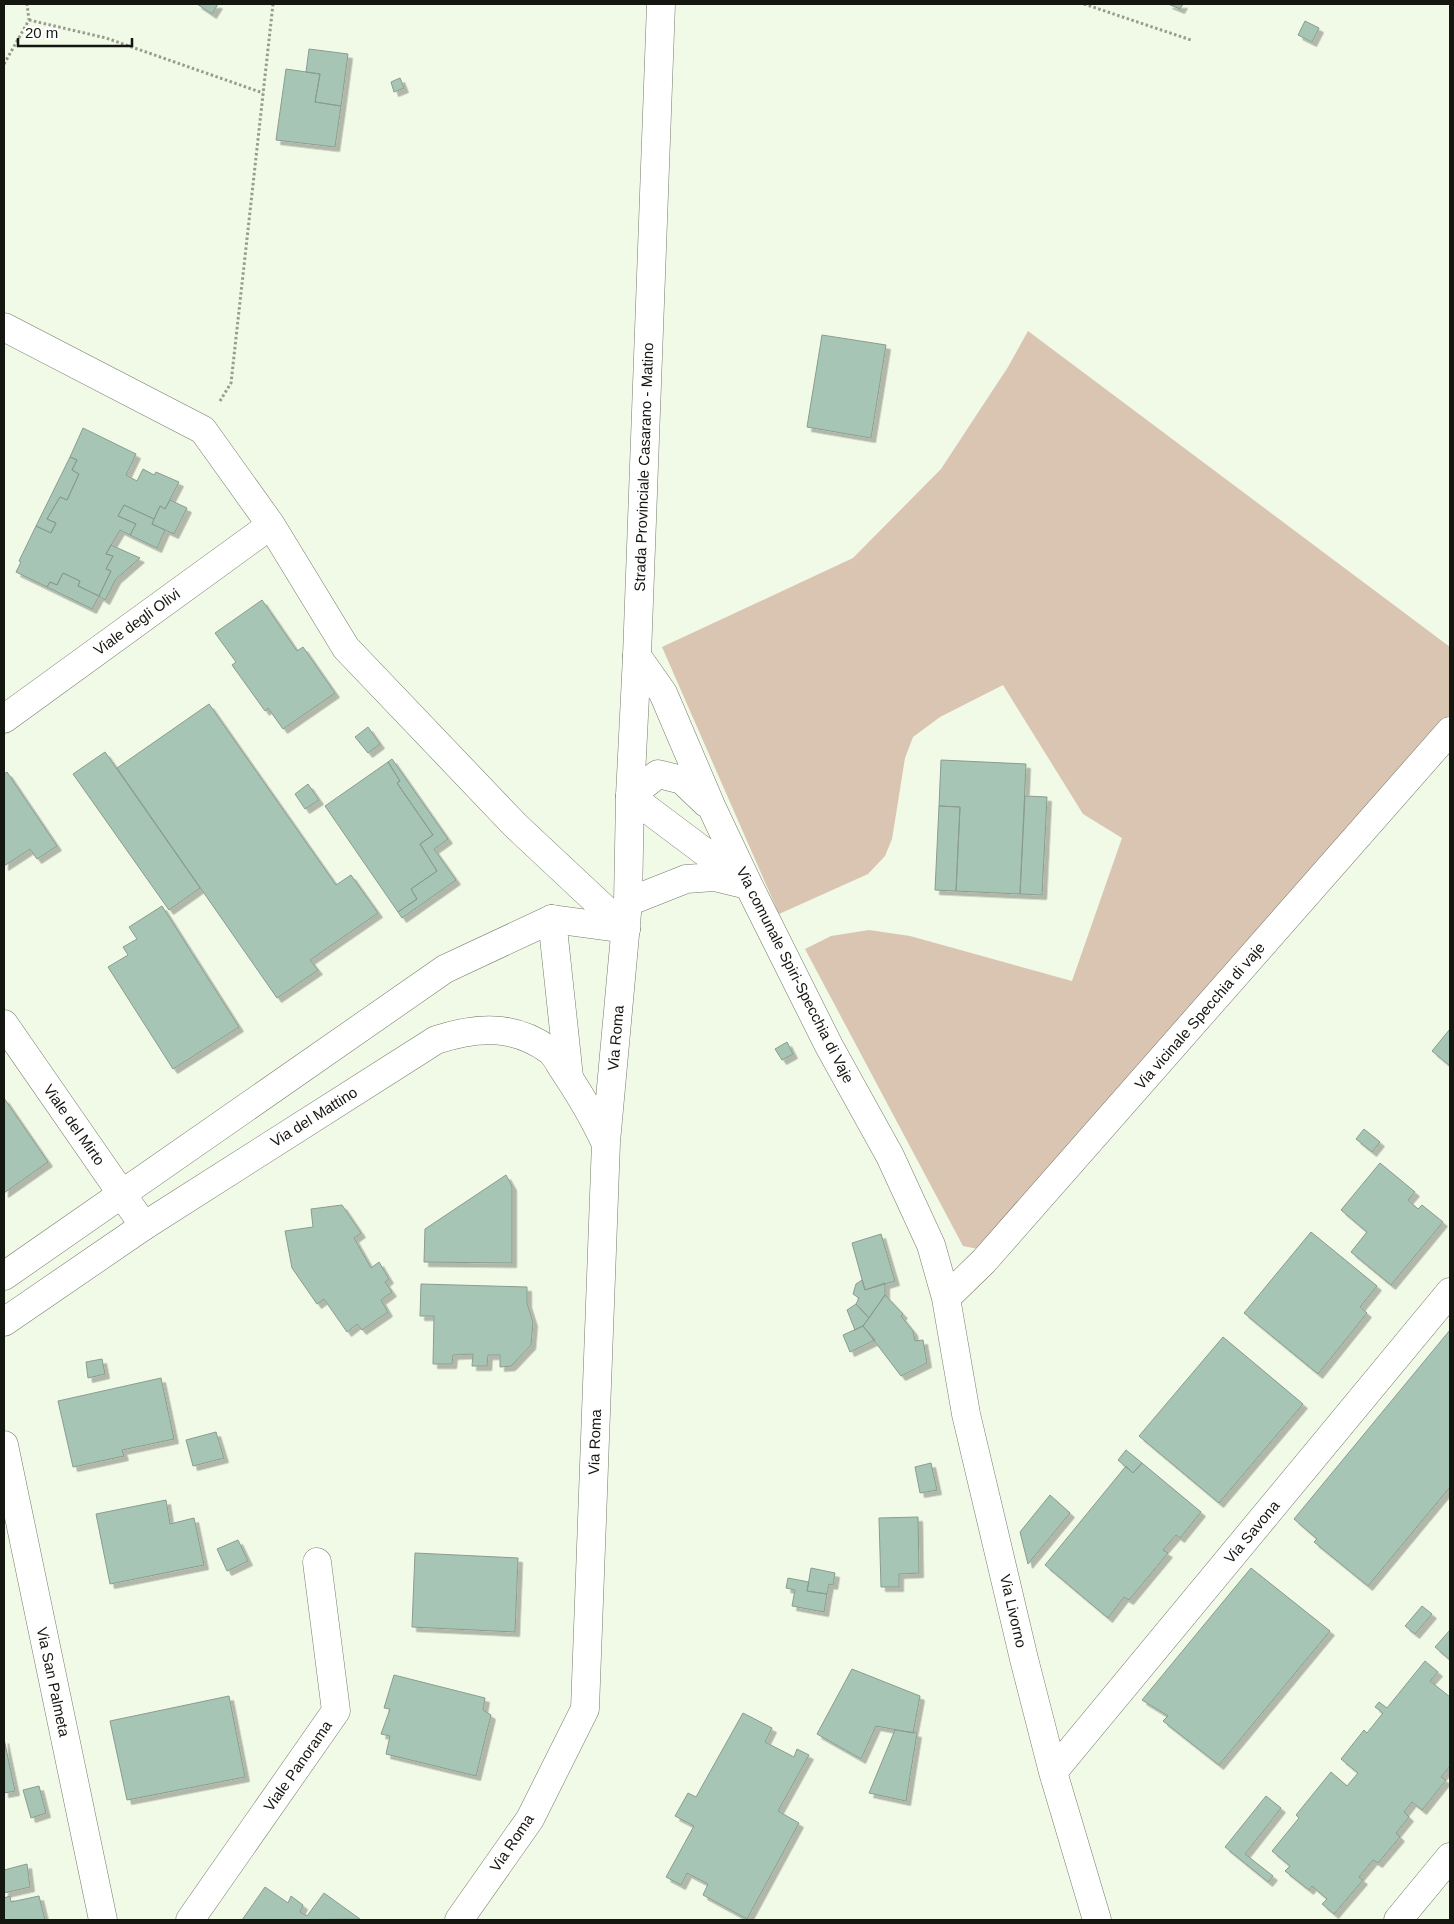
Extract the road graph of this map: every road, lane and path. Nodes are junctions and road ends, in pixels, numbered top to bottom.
1 (27, 4) edge
2 (272, 4) edge
3 (661, 4) edge
4 (1084, 4) edge
5 (29, 20) junction
6 (1191, 40) dead end
7 (4, 64) edge
8 (263, 93) junction
9 (4, 327) edge
10 (203, 430) junction
11 (271, 525) junction
12 (637, 656) junction
13 (4, 719) edge
14 (1450, 731) edge
15 (630, 796) junction
16 (712, 808) junction
17 (749, 886) junction
18 (628, 902) junction
19 (552, 919) junction
20 (626, 929) junction
21 (4, 1024) edge
22 (569, 1077) junction
23 (606, 1142) junction
24 (122, 1195) junction
25 (144, 1226) junction
26 (4, 1276) edge
27 (1450, 1292) edge
28 (946, 1298) junction
29 (4, 1322) edge
30 (4, 1444) edge
31 (317, 1562) dead end
32 (1053, 1772) junction
33 (1450, 1857) edge
34 (103, 1920) edge
35 (190, 1920) edge
36 (459, 1920) edge
37 (1097, 1920) edge
38 (1398, 1920) edge

1 - 5 path
2 - 8 path
3 - 12 street, Strada Provinciale Casarano - Matino
4 - 6 path
5 - 7 path
5 - 8 path
8 - 10 path
9 - 10 street
10 - 11 street
11 - 13 street, Viale degli Olivi
11 - 20 street
12 - 15 street, Strada Provinciale Casarano - Matino
12 - 16 street, Via comunale Spiri-Specchia di Vaje
14 - 28 street, Via vicinale Specchia di vaje
15 - 16 street
15 - 17 street
15 - 18 street, Strada Provinciale Casarano - Matino
16 - 17 street, Via comunale Spiri-Specchia di Vaje
17 - 18 street
17 - 28 street, Via comunale Spiri-Specchia di Vaje
18 - 20 street, Strada Provinciale Casarano - Matino
19 - 20 street
19 - 22 street
19 - 24 street
20 - 23 street, Via Roma
21 - 24 street, Viale del Mirto
22 - 23 street, Via del Mattino
22 - 25 street, Via del Mattino
23 - 36 street, Via Roma
24 - 25 street, Viale del Mirto
24 - 26 street
25 - 29 street, Via del Mattino
27 - 32 street, Via Savona
28 - 32 street, Via Livorno
30 - 34 street, Via San Palmeta
31 - 35 street, Viale Panorama
32 - 37 street, Via Livorno
33 - 38 street

